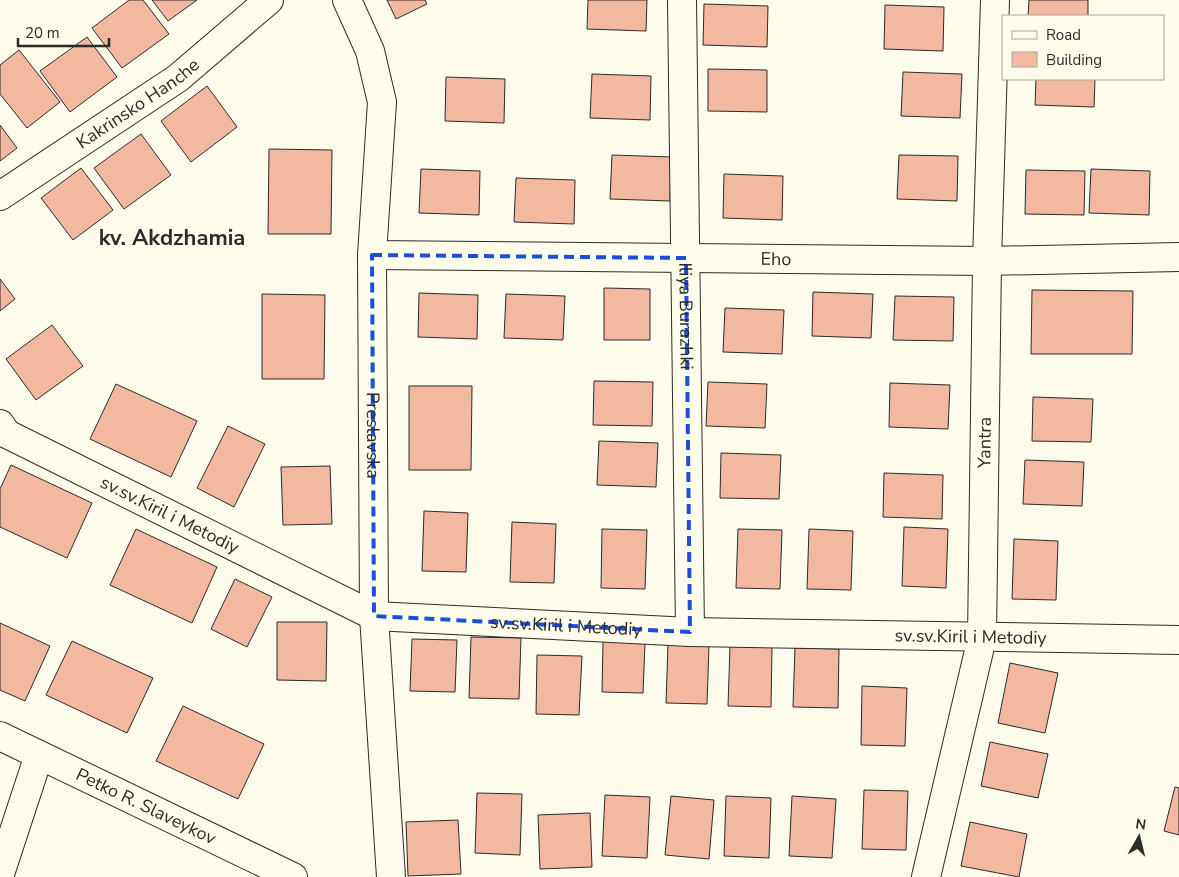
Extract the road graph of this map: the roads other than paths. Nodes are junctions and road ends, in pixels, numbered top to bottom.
1 (269, 0) edge
2 (347, 0) edge
3 (682, 0) edge
4 (995, 0) edge
5 (0, 196) edge
6 (372, 255) junction
7 (686, 258) junction
8 (1179, 258) edge
9 (987, 261) junction
10 (0, 424) edge
11 (374, 616) junction
12 (690, 632) junction
13 (982, 638) junction
14 (1179, 640) edge
15 (0, 736) edge
16 (39, 755) junction
17 (0, 874) edge
18 (293, 877) edge
19 (391, 877) edge
20 (926, 877) edge

1 - 5 street, Kakrinsko Hanche
2 - 6 street, Preslavska
3 - 7 street, Iliya Burazhki
4 - 9 street, Yantra
6 - 7 street, Eho
6 - 11 street, Preslavska
7 - 9 street, Eho
7 - 12 street, Iliya Burazhki
8 - 9 street, Eho
9 - 13 street, Yantra
10 - 11 street, sv.sv.Kiril i Metodiy
11 - 12 street, sv.sv.Kiril i Metodiy
11 - 19 street, Preslavska
12 - 13 street, sv.sv.Kiril i Metodiy
13 - 14 street, sv.sv.Kiril i Metodiy
13 - 20 street, Yantra
15 - 16 street, Petko R. Slaveykov
16 - 17 street
16 - 18 street, Petko R. Slaveykov

